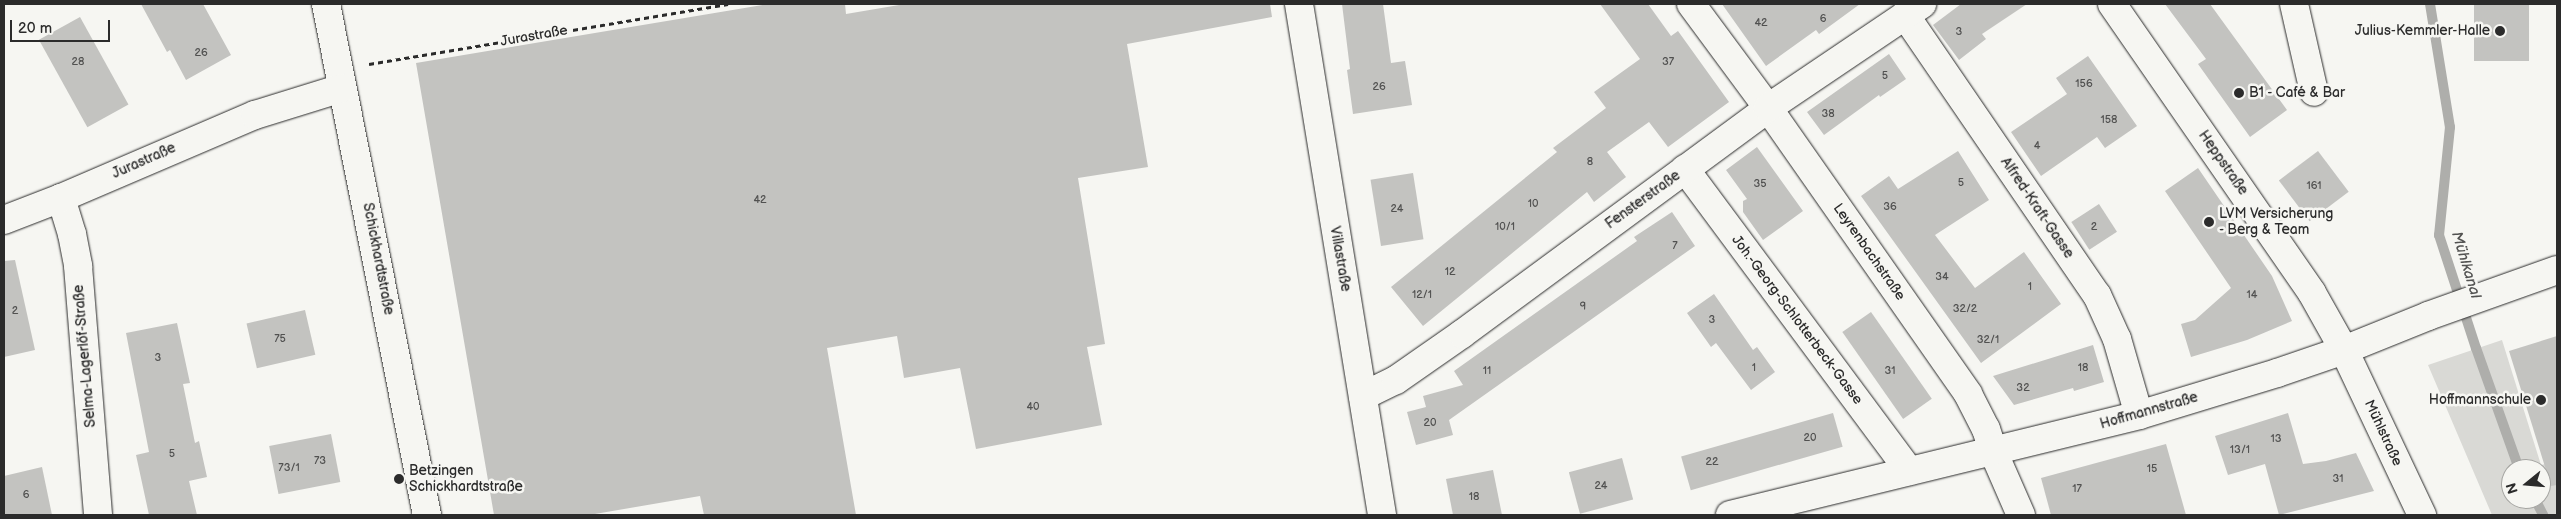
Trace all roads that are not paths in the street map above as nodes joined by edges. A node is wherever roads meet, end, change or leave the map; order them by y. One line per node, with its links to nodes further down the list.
1 (326, 4): 7 (street, Schickhardtstraße)
2 (1298, 4): 15 (street, Villastraße)
3 (1691, 4): 9 (street, Leyrenbachstraße)
4 (2112, 4): 14 (street, Heppstraße)
5 (2294, 4): 8 (street)
6 (1914, 10): 9 (street, Fensterstraße); 16 (street, Alfred-Kraft-Gasse)
7 (341, 79): 11 (street, Jurastraße); 20 (street, Schickhardtstraße)
8 (2314, 92)
9 (1768, 108): 10 (street, Fensterstraße); 17 (street, Leyrenbachstraße)
10 (1685, 169): 15 (street, Fensterstraße); 18 (street, Joh.-Georg-Schlotterbeck-Gasse)
11 (61, 198): 12 (street, Jurastraße); 19 (street, Selma-Lagerlöf-Straße)
12 (4, 220)
13 (2557, 270): 14 (street, Hoffmannstraße)
14 (2344, 350): 16 (street, Hoffmannstraße); 24 (street, Mühlstraße)
15 (1363, 396): 21 (street, Villastraße)
16 (2139, 415): 17 (street, Hoffmannstraße)
17 (1993, 451): 18 (street, Hoffmannstraße); 23 (street, Leyrenbachstraße)
18 (1909, 471): 22 (street, Hoffmannstraße)
19 (98, 515)
20 (428, 515)
21 (1382, 515)
22 (1730, 515)
23 (2021, 515)
24 (2422, 515)

